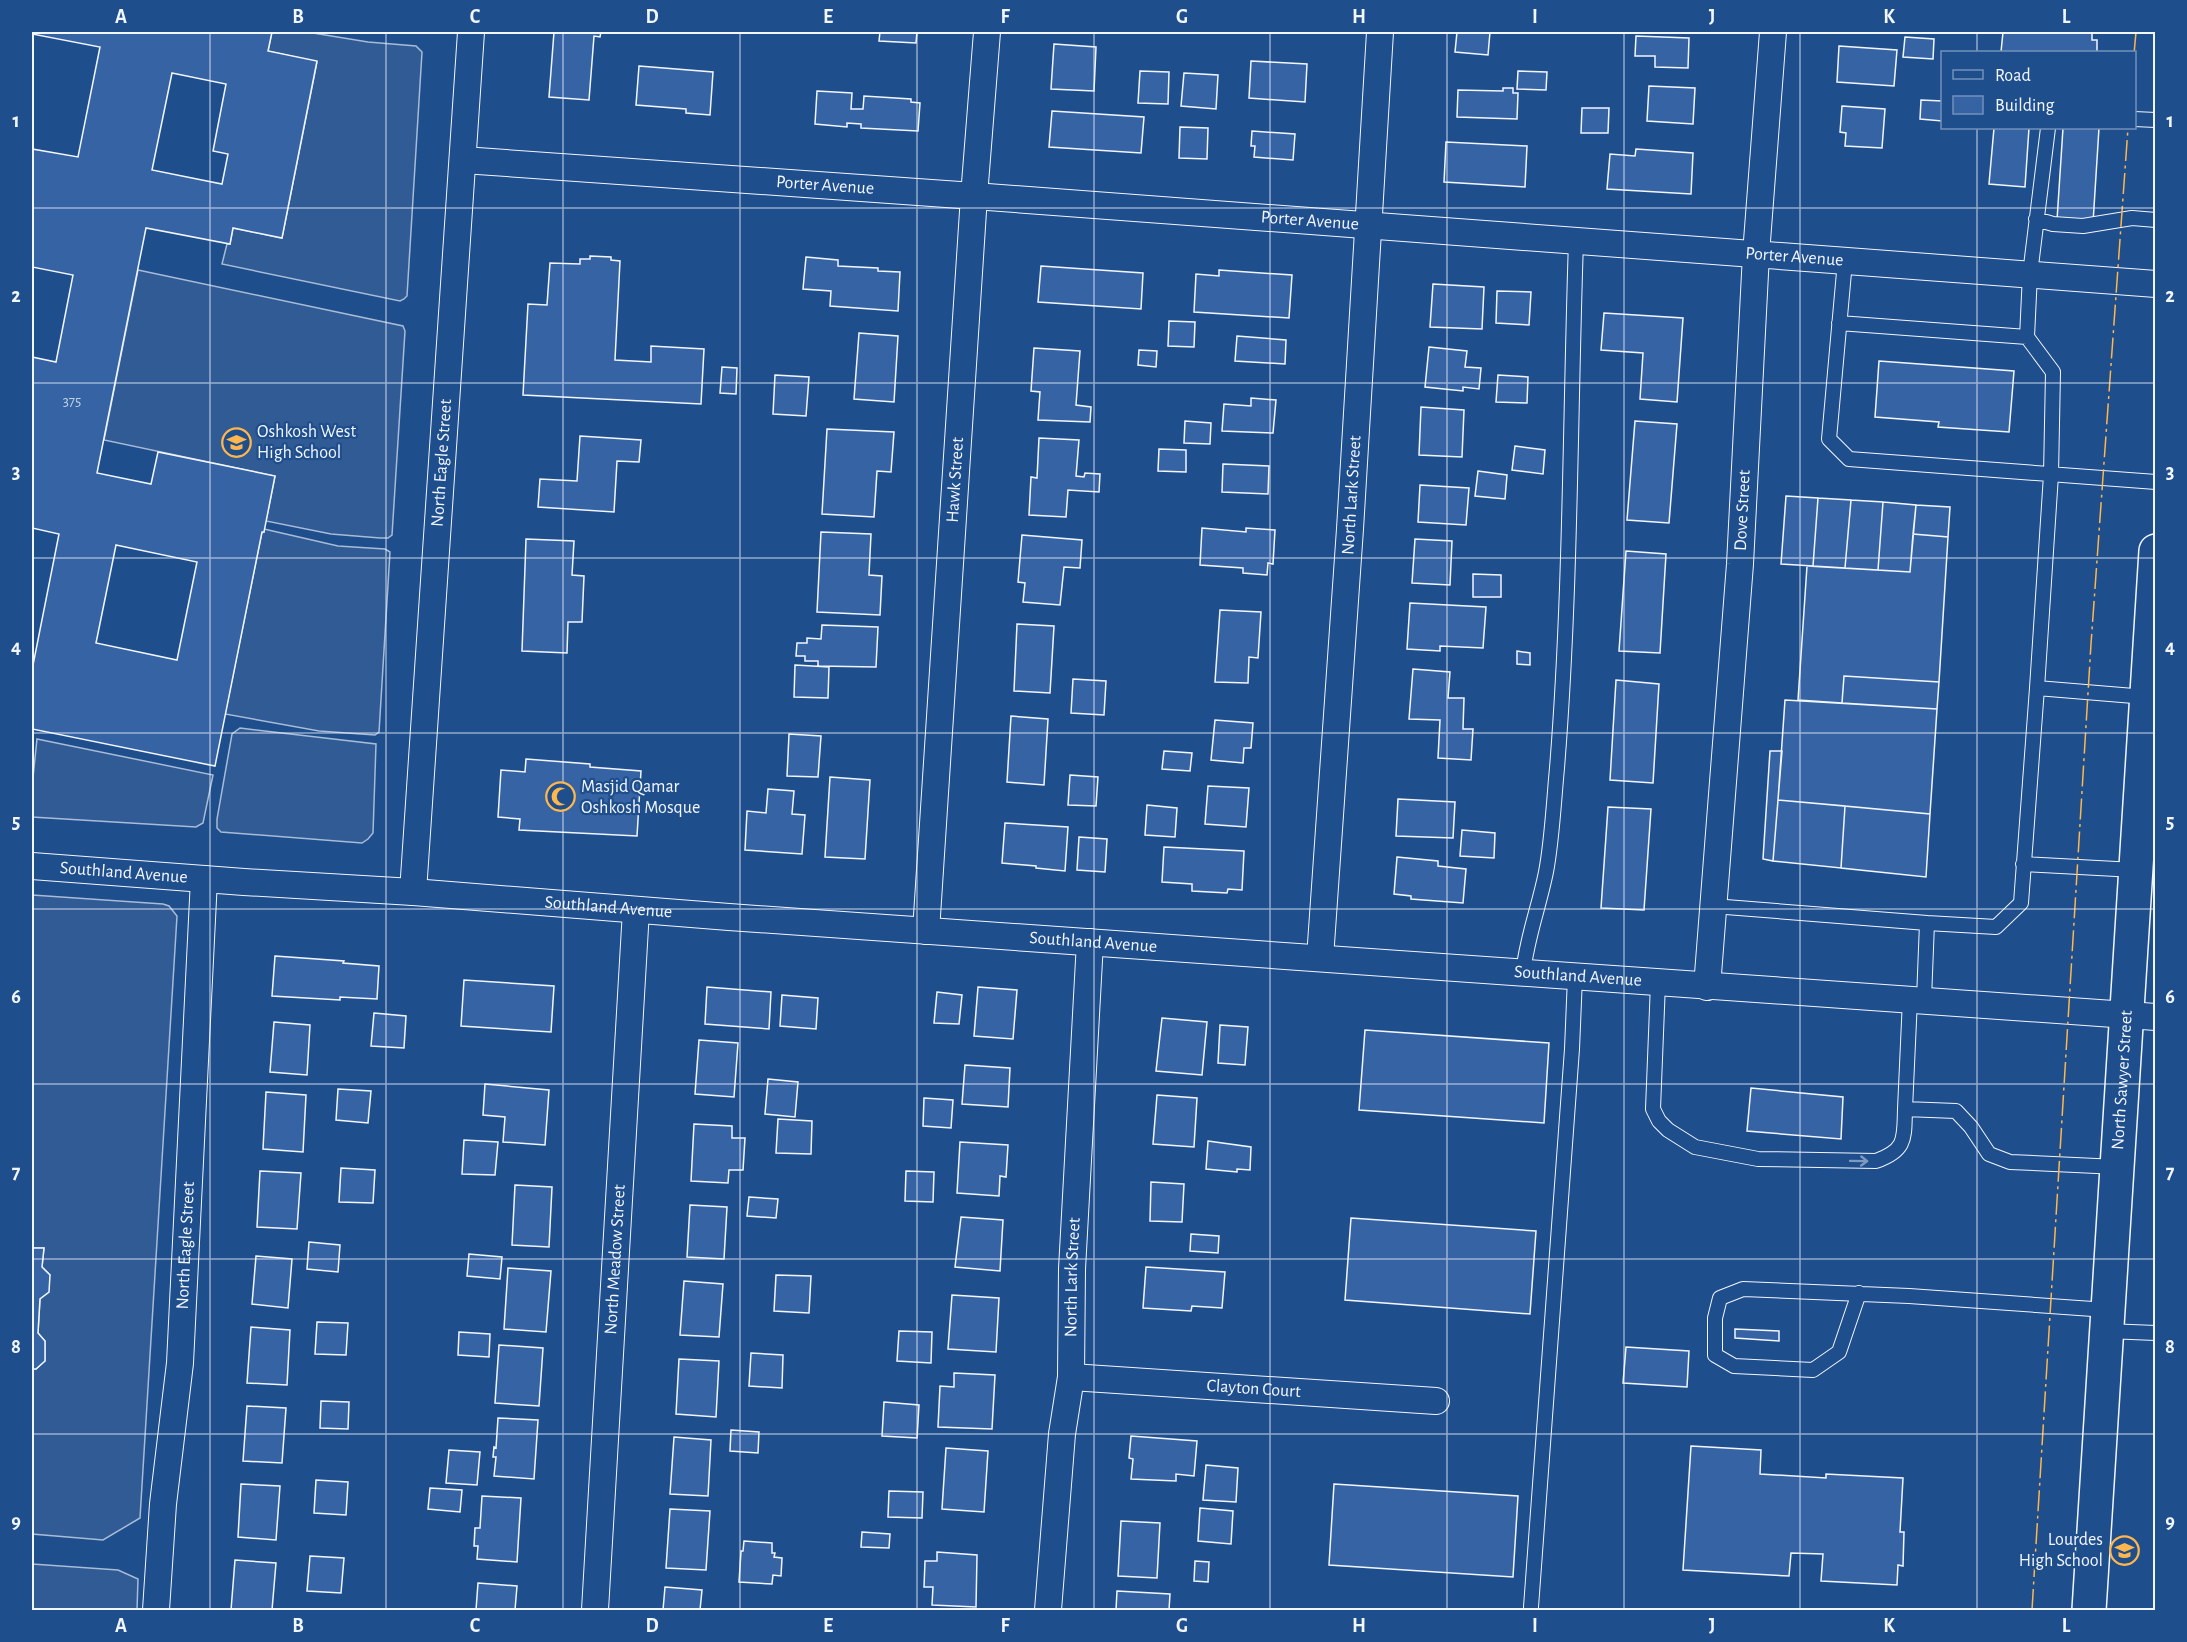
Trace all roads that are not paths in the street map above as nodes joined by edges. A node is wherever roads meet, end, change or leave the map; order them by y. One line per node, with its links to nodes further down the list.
1 (471, 32): 8 (street, North Eagle Street)
2 (987, 32): 9 (street, Hawk Street)
3 (1380, 32): 12 (street, North Lark Street)
4 (1773, 32): 14 (street, Dove Street)
5 (2136, 119): 6 (lane)
6 (2156, 120)
7 (2048, 129): 10 (lane)
8 (463, 160): 9 (street, Porter Avenue); 29 (street, North Eagle Street)
9 (974, 196): 12 (street, Porter Avenue); 33 (street, Hawk Street)
10 (2036, 219): 11 (lane); 16 (lane)
11 (2156, 220)
12 (1368, 225): 13 (street, Porter Avenue); 35 (street, North Lark Street)
13 (1576, 241): 14 (street, Porter Avenue); 36 (lane)
14 (1756, 254): 15 (street, Porter Avenue); 30 (street, Dove Street)
15 (1845, 261): 16 (street, Porter Avenue); 18 (lane)
16 (2030, 274): 17 (street, Porter Avenue); 19 (lane)
17 (2156, 284)
18 (1839, 323): 19 (lane); 20 (lane)
19 (2027, 337): 20 (lane)
20 (2051, 475): 21 (lane); 23 (lane)
21 (2156, 482)
22 (2156, 551): 24 (street, North Sawyer Street)
23 (2037, 688): 24 (lane); 25 (lane)
24 (2146, 697): 27 (street, North Sawyer Street)
25 (2024, 864): 27 (lane); 32 (lane)
26 (32, 866): 28 (street, Southland Avenue)
27 (2136, 870): 41 (street, North Sawyer Street)
28 (204, 879): 29 (street, Southland Avenue); 50 (street, North Eagle Street)
29 (413, 892): 31 (street, Southland Avenue)
30 (1713, 906): 32 (lane); 39 (street, Dove Street)
31 (636, 910): 33 (street, Southland Avenue); 51 (street, North Meadow Street)
32 (1927, 923): 40 (lane)
33 (926, 931): 34 (street, Southland Avenue)
34 (1090, 942): 35 (street, Southland Avenue); 47 (street, North Lark Street)
35 (1320, 958): 36 (street, Southland Avenue)
36 (1523, 973): 37 (street, Southland Avenue)
37 (1575, 977): 38 (street, Southland Avenue); 49 (lane)
38 (1658, 983): 39 (street, Southland Avenue); 42 (lane, one-way to 42)
39 (1707, 987): 40 (street, Southland Avenue)
40 (1917, 999): 41 (street, Southland Avenue); 42 (lane)
41 (2141, 1016): 43 (street, North Sawyer Street)
42 (1905, 1109): 43 (lane)
43 (2118, 1167): 45 (street, North Sawyer Street)
44 (1859, 1293): 44 (lane); 45 (lane)
45 (2106, 1320): 46 (lane); 53 (street, North Sawyer Street)
46 (2156, 1333)
47 (1071, 1377): 48 (street, Clayton Court); 52 (street, North Lark Street)
48 (1436, 1401)
49 (1531, 1607)
50 (156, 1611)
51 (595, 1611)
52 (1048, 1611)
53 (2089, 1611)

